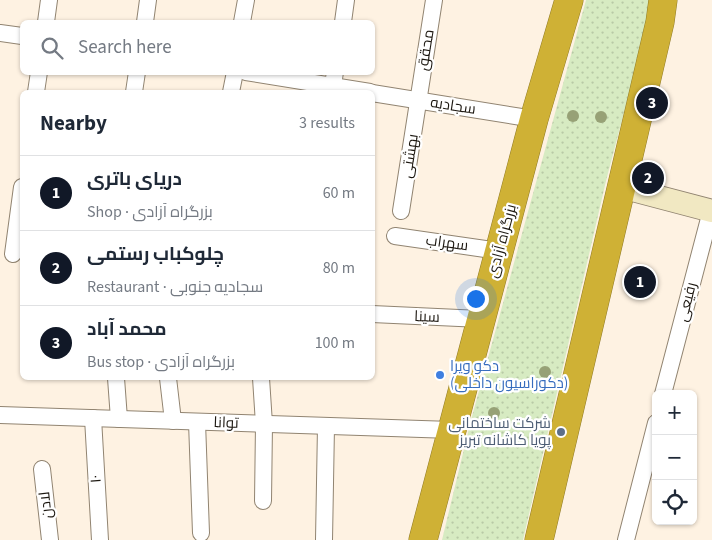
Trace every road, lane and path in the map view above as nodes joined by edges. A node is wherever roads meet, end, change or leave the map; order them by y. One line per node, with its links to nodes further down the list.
1 (49, 0): 8 (street)
2 (148, 0): 9 (street)
3 (246, 0): 10 (street)
4 (346, 0): 11 (street)
5 (434, 0): 24 (street, محقق)
6 (569, 0): 25 (highway, بزرگراه آزادی)
7 (663, 0): 26 (highway)
8 (46, 20)
9 (145, 20)
10 (242, 20)
11 (343, 20)
12 (0, 33): 13 (street)
13 (20, 36)
14 (39, 75): 19 (street)
15 (137, 75): 20 (street)
16 (234, 75): 21 (street)
17 (268, 75): 18 (street, سجادیه)
18 (334, 84): 22 (street, سجادیه)
19 (36, 90)
20 (134, 90)
21 (231, 90)
22 (359, 90)
23 (375, 94): 24 (street, سجادیه)
24 (418, 100): 25 (street, سجادیه); 28 (street, بهشتی)
25 (534, 119): 31 (highway, بزرگراه آزادی)
26 (621, 187): 29 (street); 55 (highway)
27 (20, 202): 32 (street)
28 (402, 211)
29 (711, 211): 38 (street, رفیعی)
30 (395, 236): 31 (street, سهراب)
31 (499, 251): 34 (highway, بزرگراه آزادی)
32 (13, 254)
33 (375, 314): 34 (street, سینا)
34 (481, 319): 46 (highway, بزرگراه آزادی)
35 (116, 380): 41 (street)
36 (168, 380): 42 (street)
37 (261, 380): 44 (street)
38 (664, 390)
39 (0, 415): 40 (street, توانا)
40 (92, 418): 41 (street, توانا); 52 (street, ۱۰)
41 (119, 419): 42 (street, توانا)
42 (173, 421): 43 (street, توانا)
43 (197, 422): 44 (street, توانا); 50 (street)
44 (264, 424): 45 (street, توانا); 49 (street)
45 (326, 426): 46 (street, توانا); 53 (street)
46 (452, 430): 54 (highway, بزرگراه آزادی)
47 (653, 435): 56 (street)
48 (42, 469): 51 (street, لادن)
49 (262, 501)
50 (201, 533)
51 (50, 540)
52 (100, 540)
53 (324, 540)
54 (423, 540)
55 (539, 540)
56 (626, 540)

